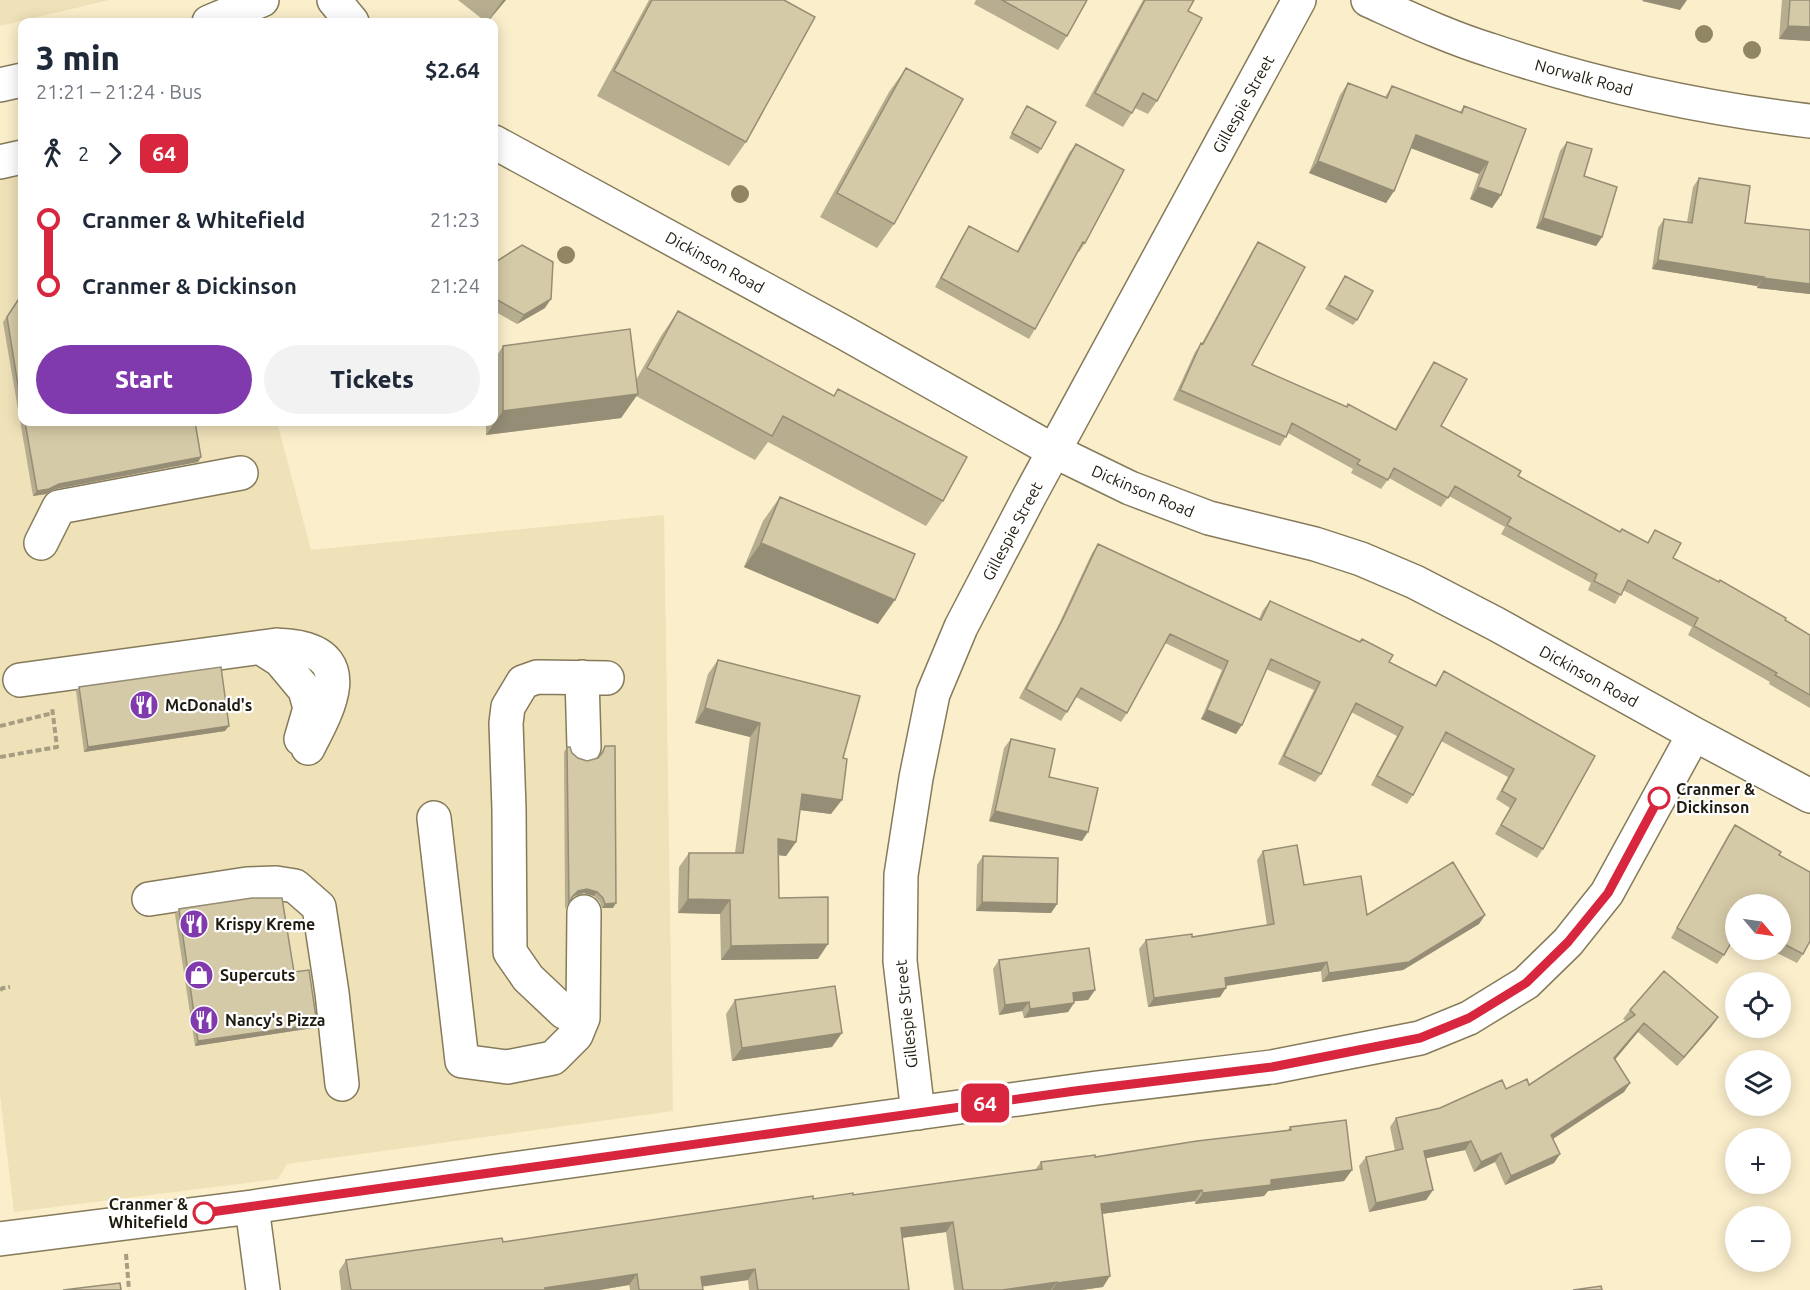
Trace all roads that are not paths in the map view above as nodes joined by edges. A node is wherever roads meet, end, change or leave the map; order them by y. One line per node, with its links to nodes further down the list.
1 (262, 0): 5 (street)
2 (334, 0): 6 (street)
3 (1299, 0): 13 (street, Gillespie Street)
4 (1368, 0): 9 (street, Norwalk Road)
5 (219, 18)
6 (349, 18)
7 (18, 81): 8 (street)
8 (0, 85)
9 (1810, 121)
10 (498, 144): 13 (street, Dickinson Road)
11 (18, 158): 12 (street)
12 (0, 162)
13 (1054, 451): 17 (street, Dickinson Road); 26 (street, Gillespie Street)
14 (241, 473): 15 (street)
15 (41, 543)
16 (20, 680): 19 (street)
17 (1694, 734): 20 (street, Dickinson Road); 26 (street)
18 (584, 747): 24 (street)
19 (303, 749)
20 (1810, 796)
21 (434, 818): 24 (street)
22 (149, 899): 25 (street)
23 (584, 912): 24 (street)
24 (579, 1023)
25 (342, 1084)
26 (918, 1113): 27 (street)
27 (252, 1207): 28 (street); 29 (street)
28 (0, 1239)
29 (263, 1290)

